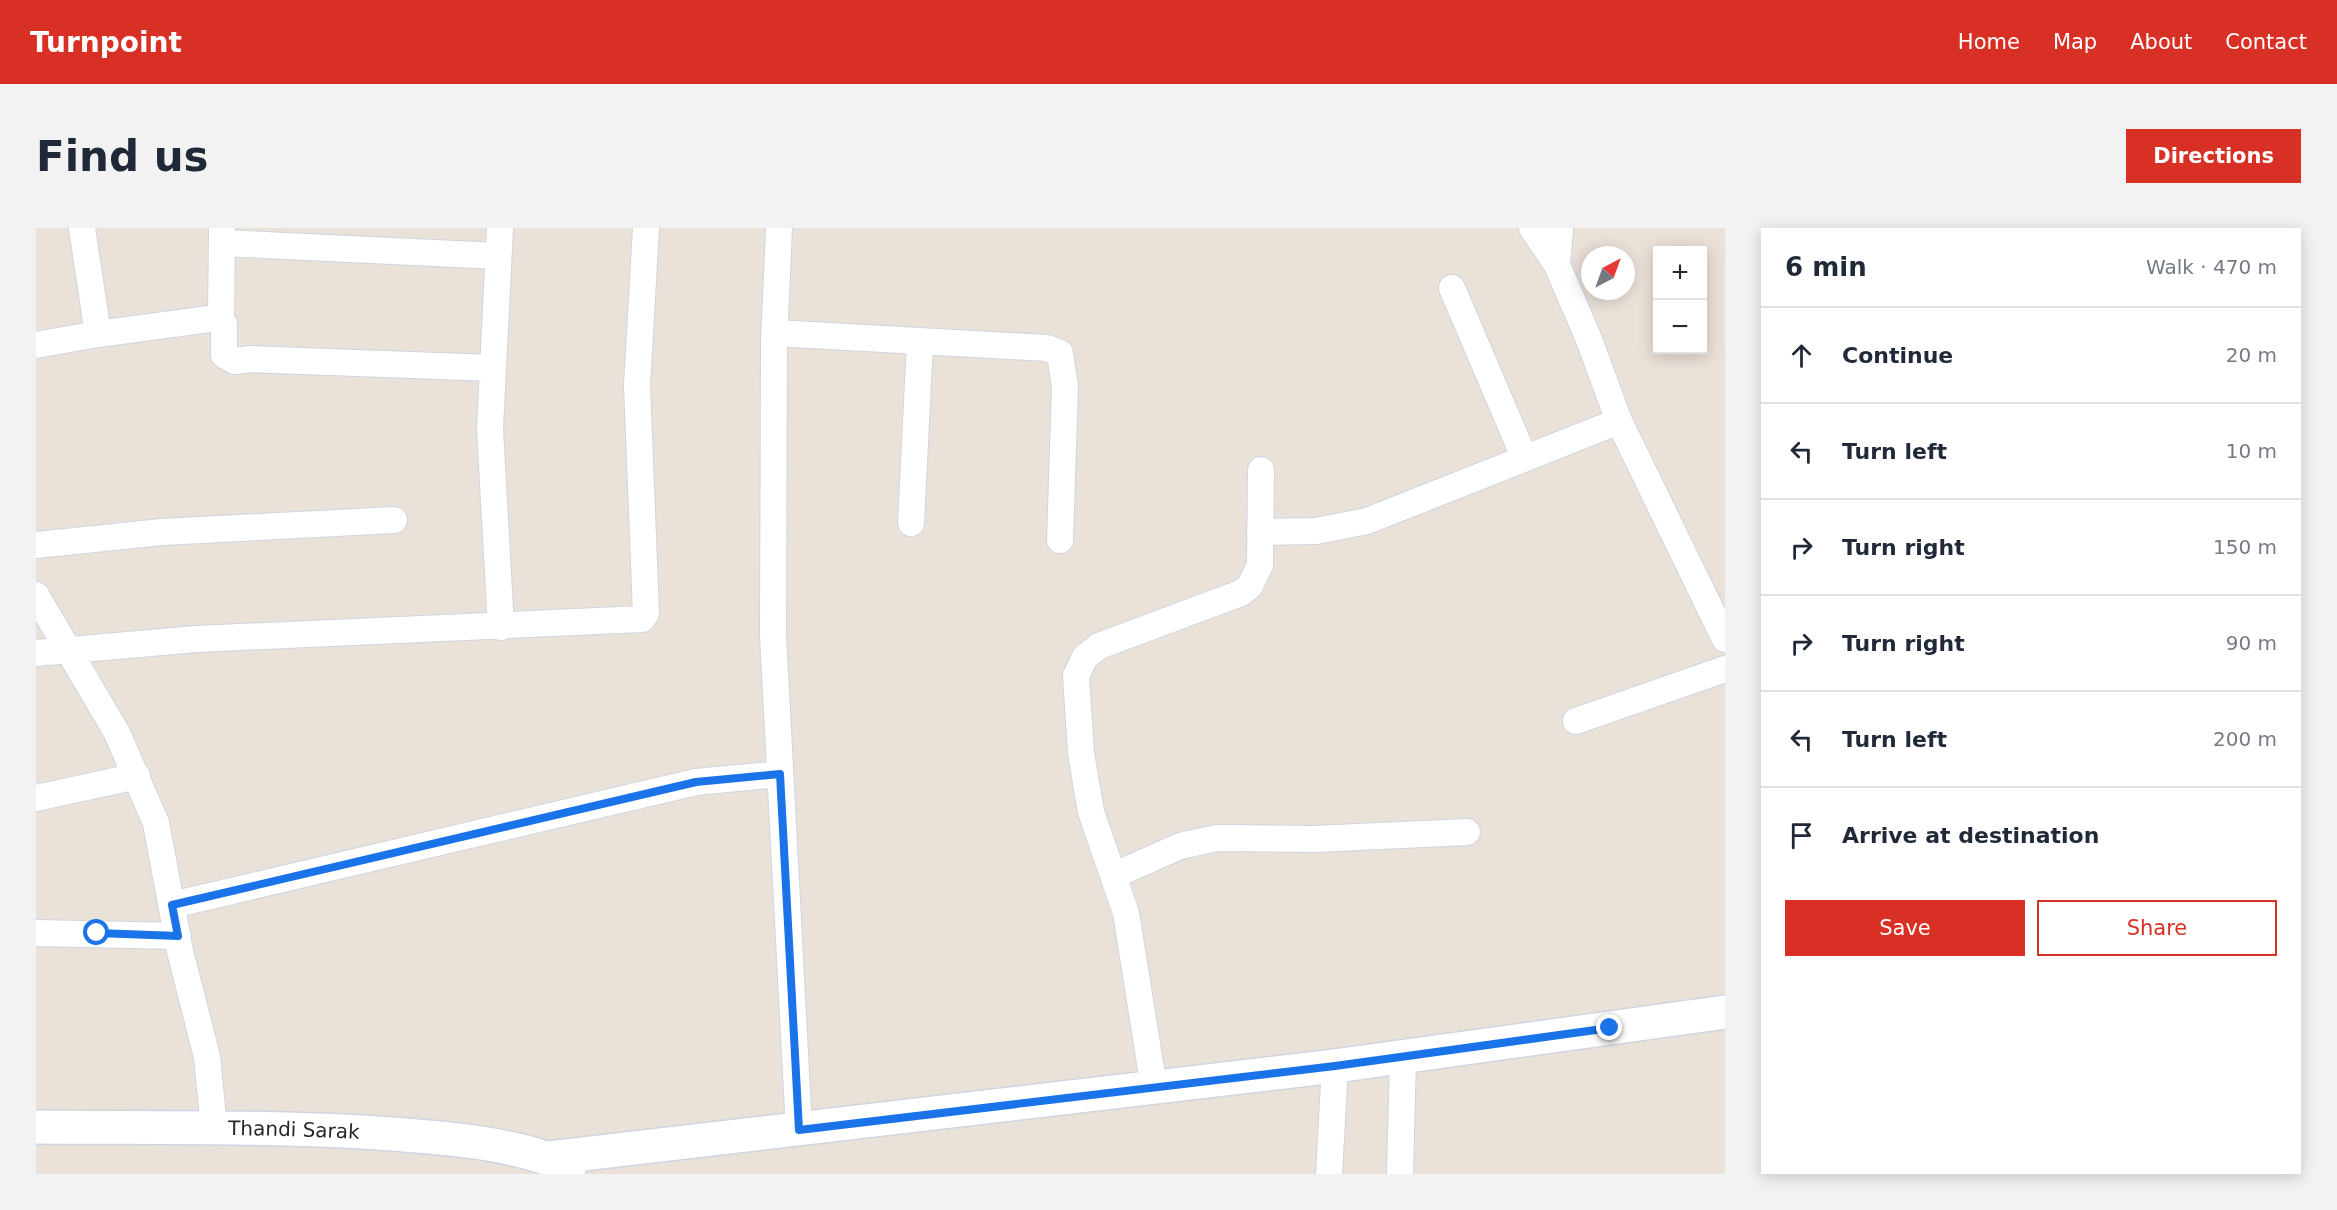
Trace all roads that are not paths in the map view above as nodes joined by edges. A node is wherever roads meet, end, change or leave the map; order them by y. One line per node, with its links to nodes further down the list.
1 (82, 228): 13 (street)
2 (500, 228): 8 (street)
3 (646, 228): 26 (street)
4 (779, 228): 12 (street)
5 (1532, 228): 9 (street)
6 (1560, 228): 9 (street)
7 (222, 235): 8 (street); 11 (street)
8 (498, 256): 16 (street)
9 (1557, 265): 17 (street)
10 (1452, 288): 18 (street)
11 (221, 320): 13 (street); 16 (street)
12 (775, 333): 14 (street); 32 (street)
13 (98, 334): 15 (street)
14 (920, 342): 21 (street); 23 (street)
15 (36, 345)
16 (493, 368): 26 (street)
17 (1619, 421): 18 (street); 27 (street)
18 (1524, 457): 22 (street)
19 (1261, 471): 22 (street)
20 (394, 520): 24 (street)
21 (911, 523)
22 (1260, 532): 36 (street)
23 (1060, 540)
24 (36, 545)
25 (36, 595): 28 (street)
26 (501, 627): 28 (street)
27 (1725, 639)
28 (66, 648): 29 (street); 33 (street)
29 (36, 653)
30 (1725, 669): 31 (street)
31 (1576, 721)
32 (780, 774): 37 (street); 46 (street)
33 (137, 776): 34 (street); 37 (street)
34 (36, 798)
35 (1467, 832): 36 (street)
36 (1114, 875): 43 (street)
37 (172, 905): 39 (street)
38 (36, 933): 39 (street)
39 (178, 936): 45 (street)
40 (1725, 1012): 41 (street)
41 (1403, 1057): 42 (street); 50 (street)
42 (1335, 1066): 43 (street); 49 (street)
43 (1154, 1088): 46 (street)
44 (36, 1127): 45 (street, Thandi Sarak)
45 (214, 1128): 47 (street, Thandi Sarak)
46 (799, 1130): 47 (street)
47 (549, 1158): 48 (street)
48 (581, 1174)
49 (1329, 1174)
50 (1400, 1174)

